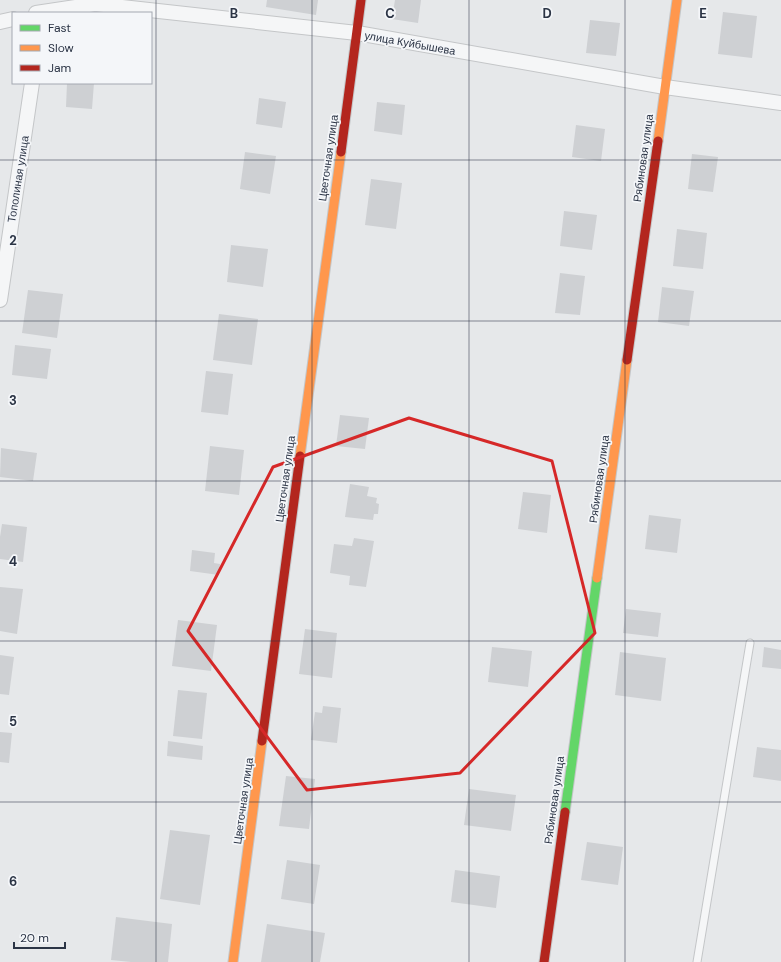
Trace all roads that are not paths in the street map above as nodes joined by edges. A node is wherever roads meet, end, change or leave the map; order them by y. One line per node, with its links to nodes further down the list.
1 (361, 0): 6 (street, Цветочная улица)
2 (677, 0): 8 (street, Рябиновая улица)
3 (42, 9): 6 (street, улица Куйбышева)
4 (12, 19): 5 (street)
5 (0, 22)
6 (357, 33): 8 (street, улица Куйбышева); 12 (street, Цветочная улица)
7 (32, 84): 10 (street, Тополиная улица)
8 (665, 87): 9 (street, улица Куйбышева); 13 (street, Рябиновая улица)
9 (781, 103)
10 (0, 300)
11 (750, 643): 14 (lane)
12 (233, 962)
13 (544, 962)
14 (696, 962)

